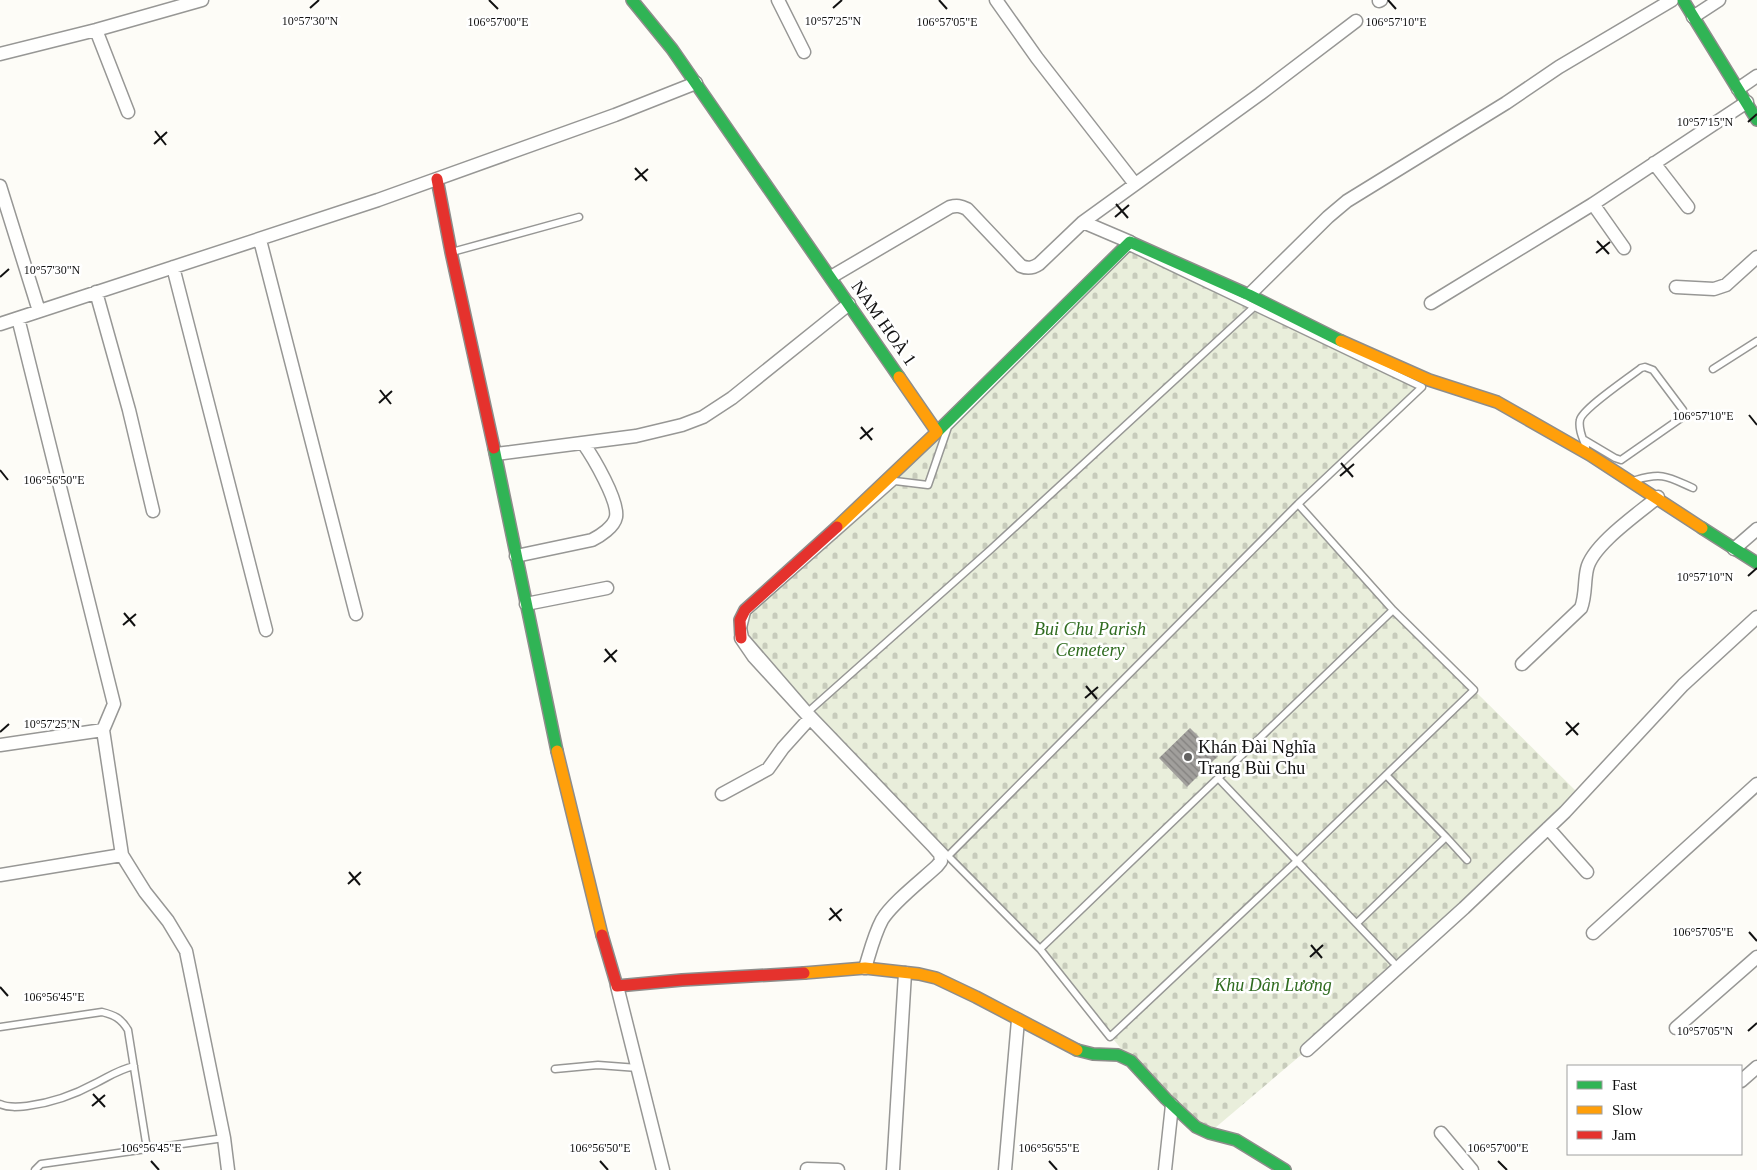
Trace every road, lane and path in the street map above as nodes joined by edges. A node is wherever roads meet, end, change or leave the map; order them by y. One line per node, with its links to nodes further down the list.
1 (202, 0): 10 (street)
2 (632, 0): 14 (street, NAM HOÀ 1)
3 (778, 0): 11 (street)
4 (996, 0): 21 (street)
5 (1672, 0): 36 (street)
6 (1683, 0): 8 (street)
7 (1719, 0): 8 (street)
8 (1693, 17): 15 (street)
9 (1356, 21): 21 (street)
10 (96, 30): 12 (street); 17 (street)
11 (804, 52)
12 (0, 54)
13 (1757, 76): 15 (street)
14 (696, 83): 20 (street); 33 (street, NAM HOÀ 1)
15 (1738, 89): 16 (street)
16 (1747, 102): 18 (street); 19 (street)
17 (128, 112)
18 (1757, 120)
19 (1654, 164): 23 (street); 24 (street)
20 (437, 179): 27 (street); 30 (street)
21 (1134, 184): 26 (street)
22 (0, 186): 39 (street)
23 (1593, 204): 29 (street); 37 (street)
24 (1688, 208)
25 (579, 217): 30 (lane)
26 (1083, 222): 28 (street); 33 (street)
27 (260, 240): 32 (street); 61 (street)
28 (1130, 242): 36 (street); 44 (street)
29 (1624, 248)
30 (451, 252): 47 (street)
31 (1757, 257): 34 (street)
32 (173, 267): 35 (street); 63 (street)
33 (831, 277): 38 (street, NAM HOÀ 1)
34 (1676, 287)
35 (96, 292): 39 (street); 53 (street)
36 (1252, 301): 48 (street); 52 (lane); 66 (lane); 66 (lane)
37 (1431, 303)
38 (849, 304): 44 (street, NAM HOÀ 1); 46 (street)
39 (39, 311): 40 (street)
40 (18, 318): 41 (street); 67 (street)
41 (0, 324)
42 (1757, 341): 43 (lane)
43 (1713, 369)
44 (936, 432): 64 (street)
45 (1583, 439): 45 (lane); 48 (lane)
46 (584, 443): 47 (street); 56 (street)
47 (496, 454): 56 (street)
48 (1590, 455): 49 (street)
49 (1630, 482): 50 (lane); 51 (street)
50 (1693, 488)
51 (1658, 497): 55 (street); 65 (street)
52 (1298, 504): 60 (lane); 76 (lane)
53 (153, 511)
54 (1757, 530): 55 (street)
55 (1734, 549): 57 (street)
56 (516, 556): 59 (street)
57 (1757, 563)
58 (607, 588): 59 (street)
59 (526, 604): 88 (street)
60 (1393, 610): 69 (lane); 70 (lane)
61 (356, 614)
62 (1757, 617): 73 (street)
63 (266, 630)
64 (741, 638): 66 (street)
65 (1522, 664)
66 (810, 715): 72 (street); 76 (lane); 86 (street)
67 (103, 730): 68 (street); 75 (street)
68 (0, 745)
69 (1386, 775): 74 (lane); 78 (lane)
70 (1218, 778): 78 (lane); 83 (lane)
71 (1757, 784): 82 (street)
72 (722, 794)
73 (1548, 828): 79 (street); 92 (street)
74 (1446, 837): 77 (lane); 81 (lane)
75 (122, 855): 80 (street); 101 (street)
76 (948, 856): 83 (lane)
77 (1466, 860)
78 (1297, 861): 81 (lane); 83 (lane)
79 (1587, 872)
80 (0, 875)
81 (1357, 923): 85 (lane)
82 (1593, 933)
83 (1040, 949)
84 (1757, 957): 91 (street)
85 (1393, 962)
86 (865, 968): 87 (street); 88 (street)
87 (905, 973): 89 (street); 108 (street)
88 (617, 986): 95 (street)
89 (1018, 1020): 99 (street); 109 (street)
90 (0, 1027): 93 (lane)
91 (1676, 1028)
92 (1307, 1050)
93 (134, 1066): 98 (lane); 102 (lane)
94 (1757, 1067): 97 (street)
95 (638, 1068): 96 (lane); 106 (street)
96 (555, 1069)
97 (1742, 1080)
98 (0, 1104)
99 (1172, 1105): 110 (street); 111 (street)
100 (1441, 1133): 112 (street)
101 (224, 1138): 102 (lane); 105 (street)
102 (147, 1150): 104 (lane)
103 (807, 1169): 107 (street)
104 (35, 1170)
105 (228, 1170)
106 (663, 1170)
107 (838, 1170)
108 (893, 1170)
109 (1006, 1170)
110 (1165, 1170)
111 (1284, 1170)
112 (1472, 1170)

